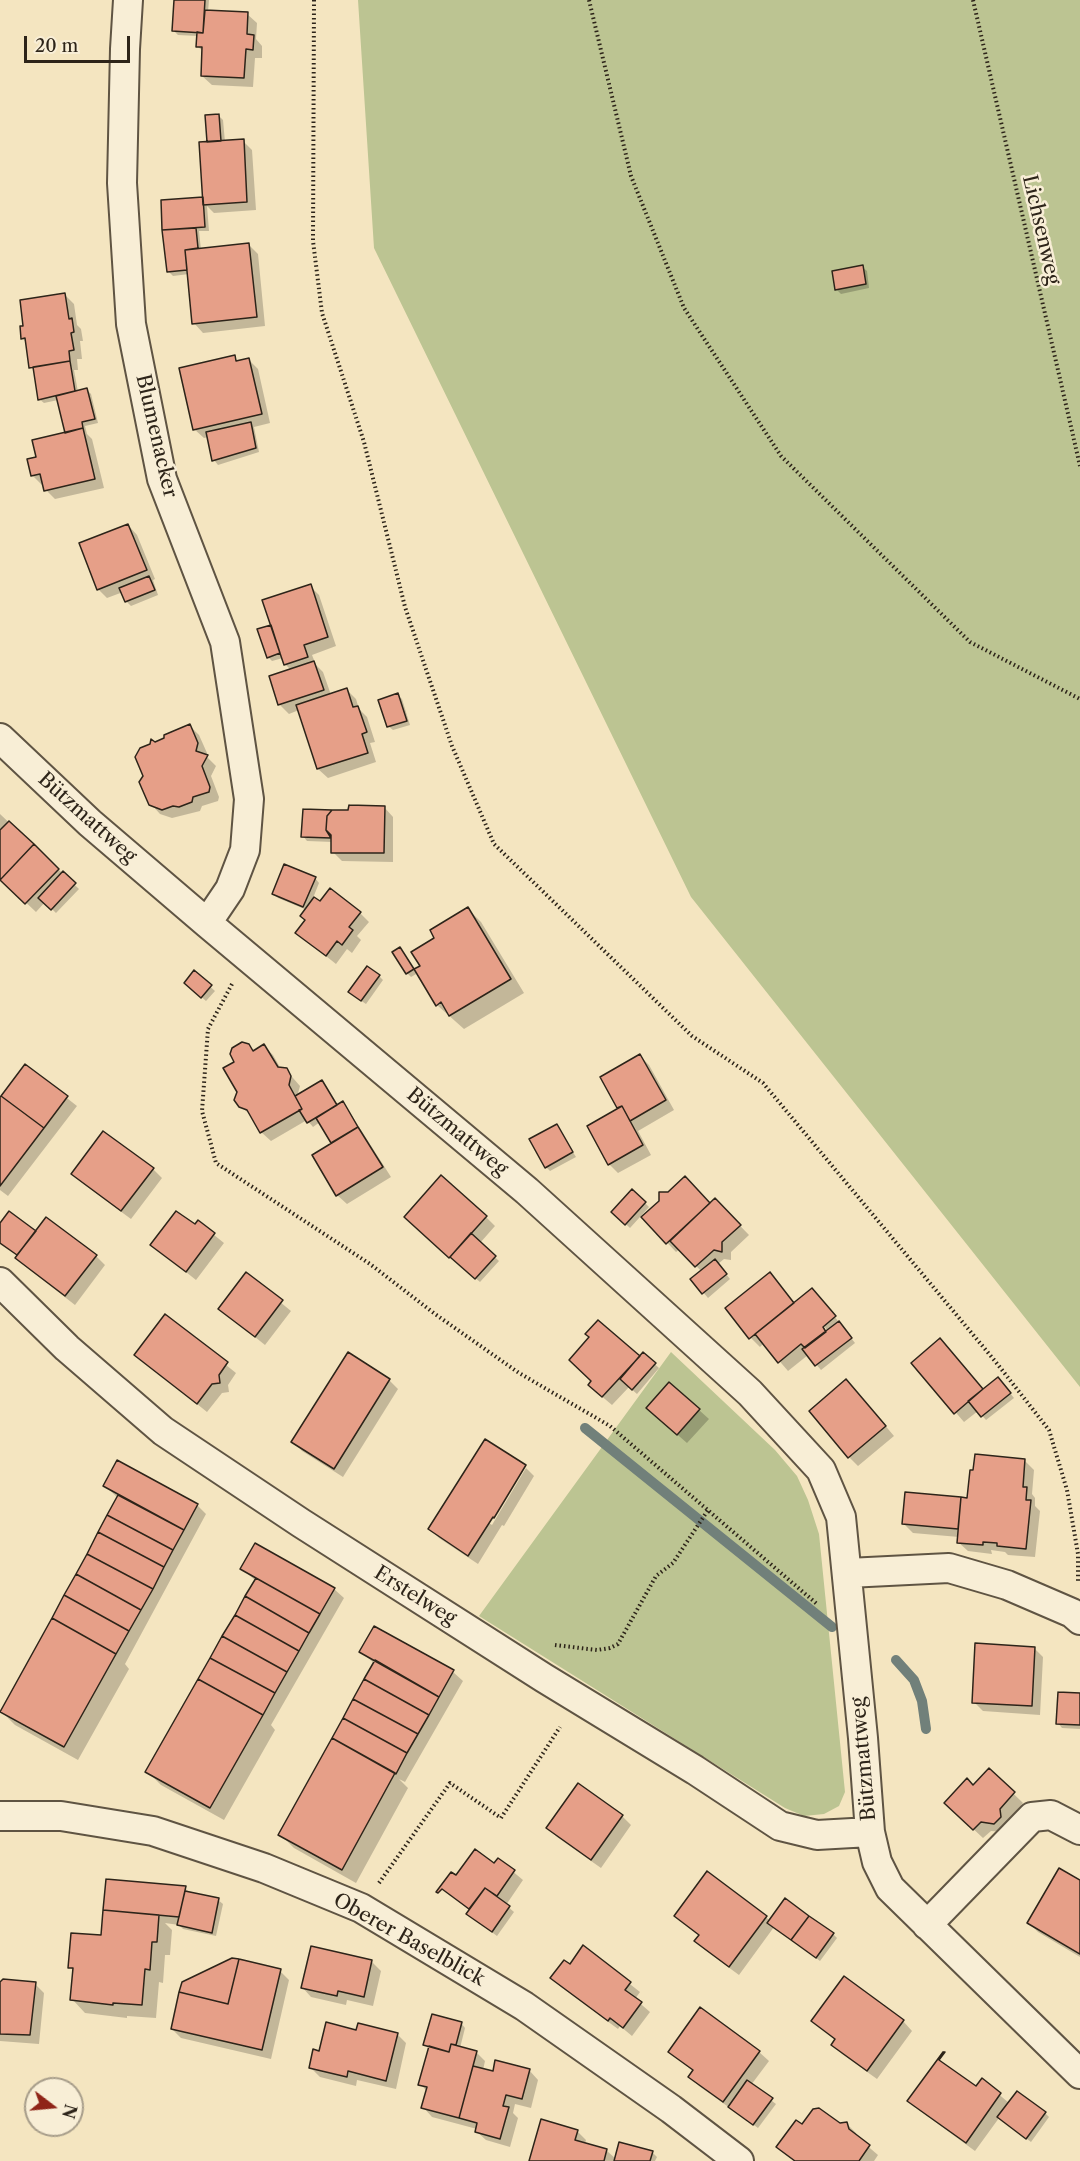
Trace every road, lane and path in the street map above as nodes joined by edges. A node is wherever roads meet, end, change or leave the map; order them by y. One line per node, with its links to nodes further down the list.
1 (128, 0): 8 (street, Blumenacker)
2 (314, 0): 13 (path)
3 (589, 0): 6 (path)
4 (973, 0): 5 (path, Lichsenweg)
5 (1080, 466)
6 (1080, 699)
7 (0, 738): 8 (street, Bützmattweg)
8 (207, 923): 9 (street, Bützmattweg)
9 (247, 957): 11 (path); 12 (street, Bützmattweg)
10 (0, 1282): 16 (street, Erstelweg)
11 (708, 1510): 14 (path); 15 (path)
12 (848, 1573): 13 (street); 14 (street, Bützmattweg)
13 (1076, 1616)
14 (852, 1633): 19 (street, Bützmattweg)
15 (554, 1645)
16 (578, 1699): 19 (street, Erstelweg); 20 (path)
17 (0, 1816): 20 (street, Oberer Baselblick)
18 (1080, 1830): 21 (street)
19 (870, 1832): 21 (street, Bützmattweg)
20 (362, 1908): 23 (street, Oberer Baselblick)
21 (927, 1925): 22 (street, Bützmattweg)
22 (1080, 2074)
23 (739, 2161)

